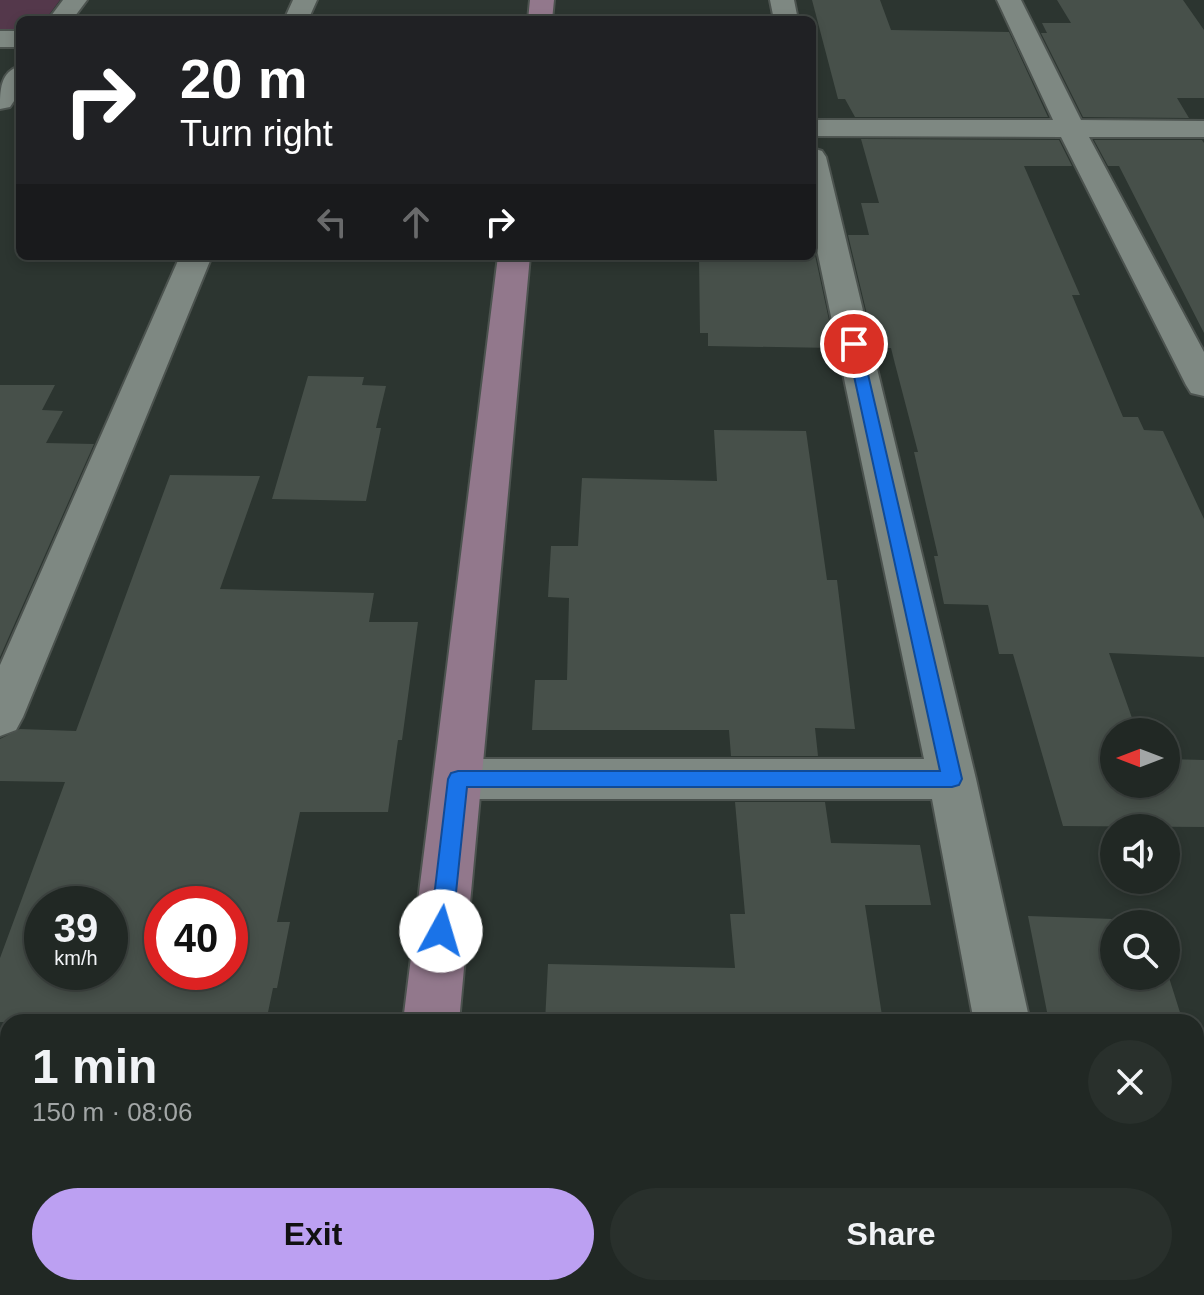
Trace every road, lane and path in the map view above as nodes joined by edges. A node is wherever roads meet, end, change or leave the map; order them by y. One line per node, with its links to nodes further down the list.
1 (1009, 0): 4 (street)
2 (16, 79): 3 (street)
3 (0, 101)
4 (1070, 127): 5 (street); 6 (street); 10 (street)
5 (816, 128)
6 (1204, 129)
7 (816, 175): 13 (street)
8 (194, 260): 11 (street)
9 (514, 260): 12 (street)
10 (1204, 385)
11 (0, 717)
12 (458, 779): 13 (street); 14 (street)
13 (952, 779): 15 (street)
14 (432, 1014)
15 (1000, 1014)

